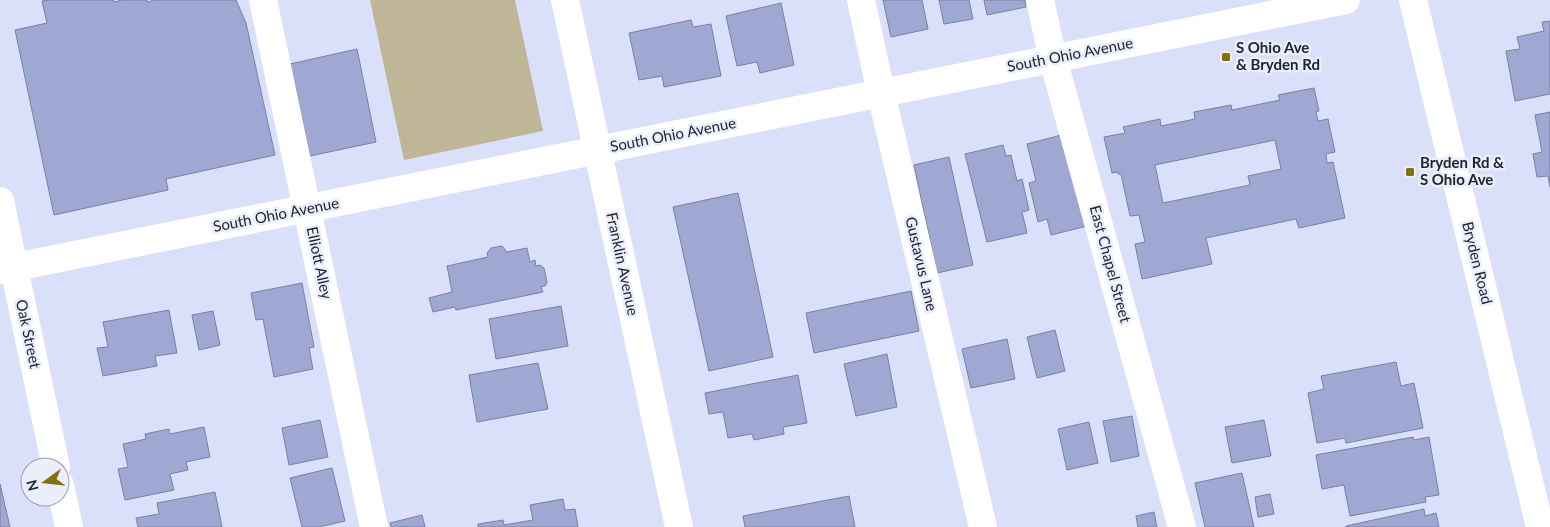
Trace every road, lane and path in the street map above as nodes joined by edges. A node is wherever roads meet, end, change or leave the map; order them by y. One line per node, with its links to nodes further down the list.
1 (263, 0): 11 (street, Elliott Alley)
2 (565, 0): 9 (street, Franklin Avenue)
3 (861, 0): 8 (street, Gustavus Lane)
4 (1040, 0): 7 (street, East Chapel Street)
5 (1346, 0): 7 (street, South Ohio Avenue)
6 (1413, 0): 20 (street, Bryden Road)
7 (1053, 59): 8 (street, South Ohio Avenue); 19 (street, East Chapel Street)
8 (881, 93): 9 (street, South Ohio Avenue); 18 (street, Gustavus Lane)
9 (598, 150): 11 (street, South Ohio Avenue); 17 (street, Franklin Avenue)
10 (0, 200): 12 (street, Oak Street)
11 (307, 208): 12 (street, South Ohio Avenue); 16 (street, Elliott Alley)
12 (7, 269): 13 (street, Oak Street)
13 (54, 457)
14 (65, 507): 15 (street)
15 (69, 527)
16 (374, 527)
17 (679, 527)
18 (983, 527)
19 (1182, 527)
20 (1540, 527)

